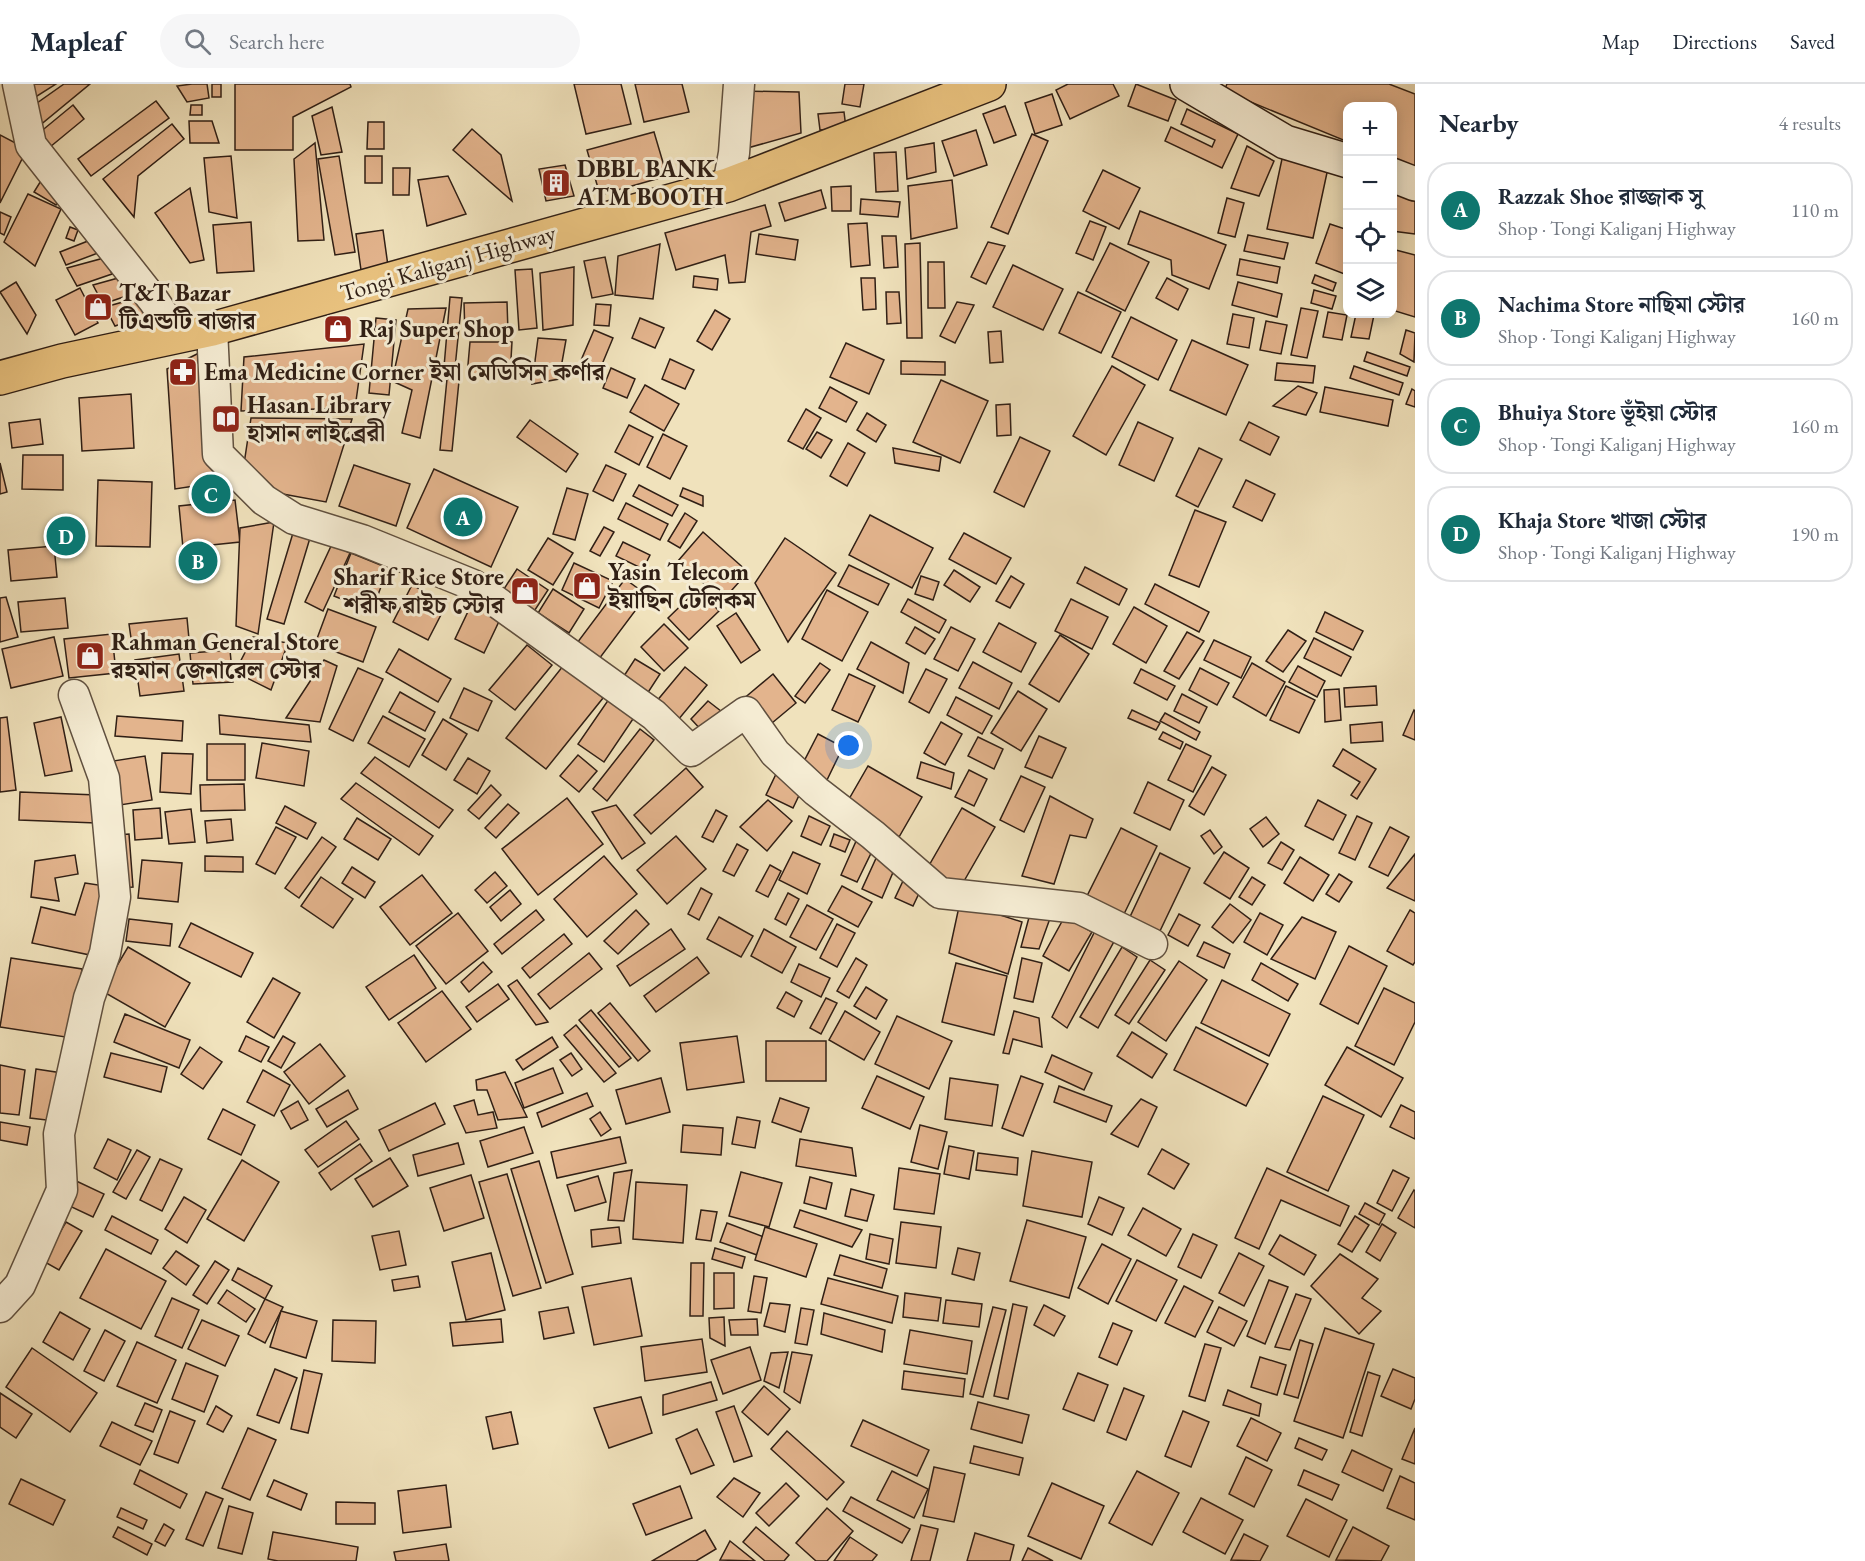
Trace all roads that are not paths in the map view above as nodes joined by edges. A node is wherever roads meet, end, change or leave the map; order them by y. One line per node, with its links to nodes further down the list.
1 (18, 84): 10 (street)
2 (740, 84): 8 (street)
3 (989, 84): 8 (main road, Tongi Kaliganj Highway)
4 (1187, 84): 5 (street)
5 (1343, 160)
6 (1397, 177): 7 (street)
7 (1415, 184)
8 (728, 185): 9 (main road, Tongi Kaliganj Highway)
9 (212, 330): 10 (main road, Tongi Kaliganj Highway); 13 (street)
10 (177, 337): 11 (main road, Tongi Kaliganj Highway)
11 (0, 378)
12 (74, 695): 14 (street)
13 (1152, 944)
14 (0, 1307)

